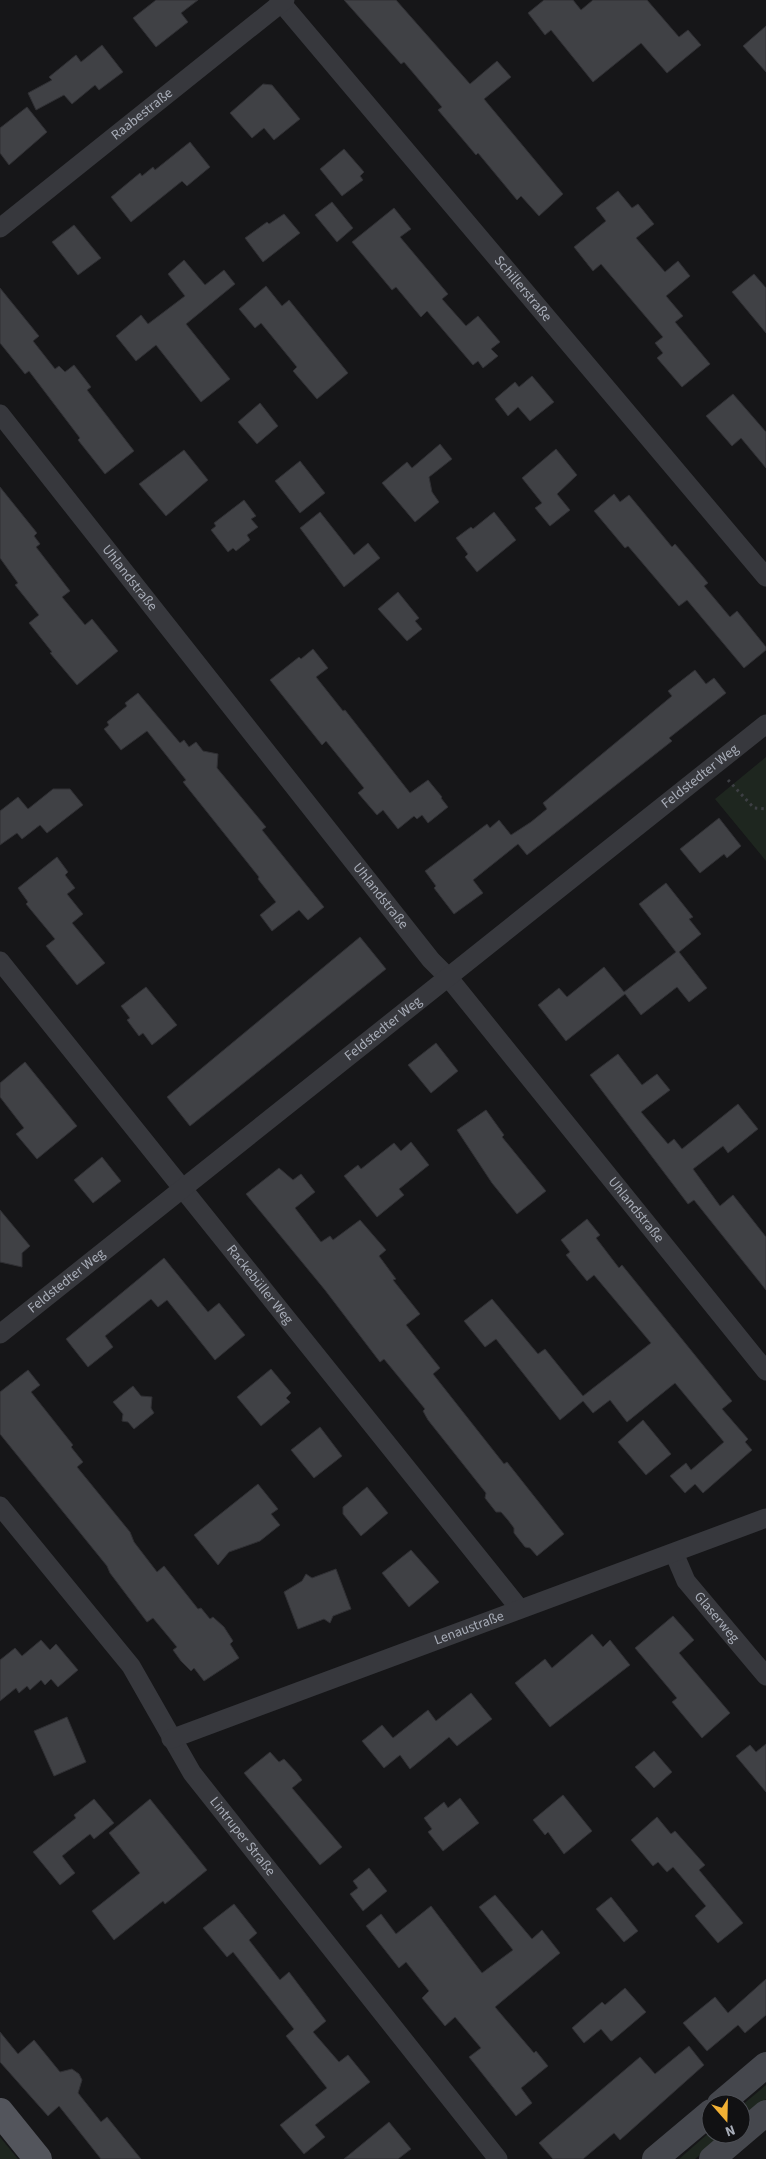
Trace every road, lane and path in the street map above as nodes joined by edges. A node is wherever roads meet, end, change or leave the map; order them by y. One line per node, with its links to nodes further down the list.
1 (282, 1): 2 (street, Raabestraße); 4 (street, Schillerstraße)
2 (0, 228)
3 (0, 414): 9 (street, Uhlandstraße)
4 (766, 577)
5 (766, 724): 9 (street, Feldstedter Weg)
6 (728, 780): 7 (path)
7 (766, 809)
8 (0, 961): 10 (street, Rackebüller Weg)
9 (448, 977): 10 (street, Feldstedter Weg); 12 (street, Uhlandstraße)
10 (182, 1188): 11 (street, Feldstedter Weg); 16 (street, Rackebüller Weg)
11 (0, 1334)
12 (766, 1371)
13 (0, 1506): 18 (street, Lintruper Straße)
14 (766, 1518): 15 (street, Lenaustraße)
15 (674, 1553): 16 (street, Lenaustraße); 17 (street, Glaserweg)
16 (519, 1608): 18 (street, Lenaustraße)
17 (766, 1676)
18 (171, 1739): 26 (street, Lintruper Straße)
19 (766, 2065): 20 (main road)
20 (732, 2094)
21 (0, 2112): 25 (main road)
22 (766, 2113): 24 (main road)
23 (701, 2120): 27 (main road)
24 (726, 2155)
25 (38, 2159)
26 (498, 2159)
27 (655, 2159)

